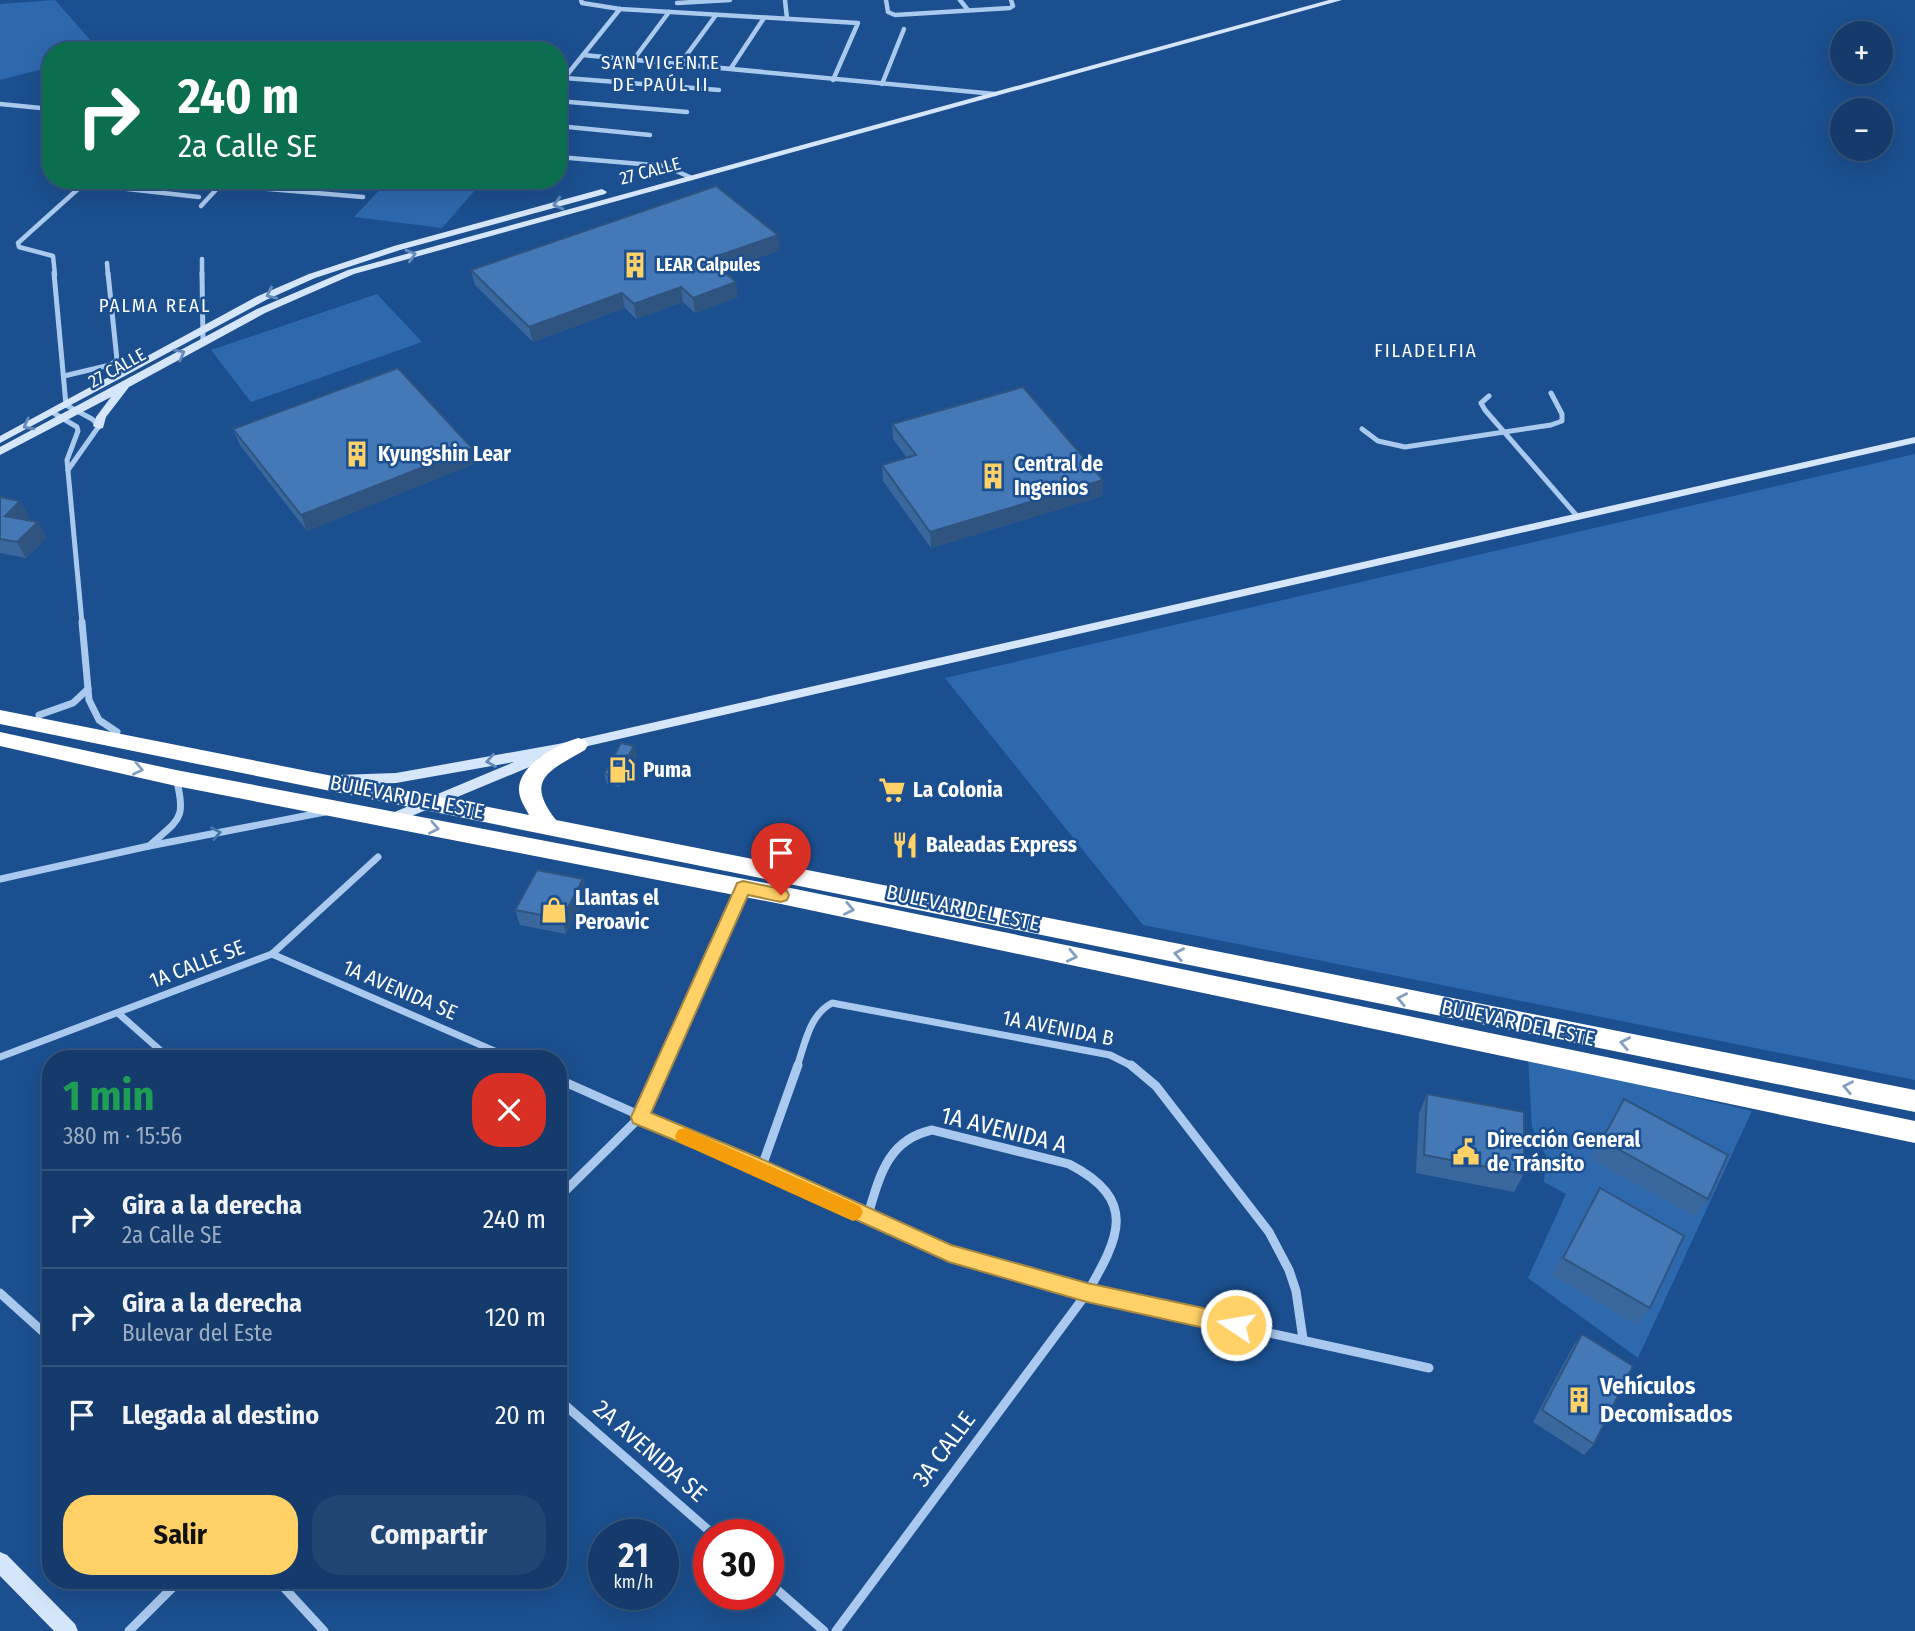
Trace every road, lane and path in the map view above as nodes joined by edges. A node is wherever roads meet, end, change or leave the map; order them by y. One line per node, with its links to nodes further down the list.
1 (581, 0): 10 (street)
2 (730, 0): 9 (street)
3 (785, 0): 15 (street)
4 (886, 0): 11 (street)
5 (960, 0): 11 (street)
6 (1011, 0): 11 (street)
7 (1310, 0): 16 (street, 27 CALLE)
8 (1338, 0): 16 (street, 27 CALLE)
9 (677, 3)
10 (620, 9): 12 (street); 18 (street)
11 (968, 10)
12 (669, 12): 13 (street); 19 (street)
13 (716, 15): 14 (street); 20 (street)
14 (764, 18): 15 (street); 21 (street)
15 (787, 19): 24 (street)
16 (1236, 24): 27 (street, 27 CALLE); 28 (street, 27 CALLE)
17 (904, 29): 25 (street)
18 (583, 55): 19 (street); 22 (street)
19 (634, 60): 20 (street)
20 (680, 64): 21 (street)
21 (731, 68): 24 (street)
22 (567, 75)
23 (567, 78): 26 (street)
24 (833, 80): 25 (street)
25 (882, 84): 27 (street)
26 (719, 90)
27 (971, 92): 28 (street); 36 (street, 27 CALLE)
28 (995, 94): 37 (street, 27 CALLE)
29 (567, 102): 32 (street)
30 (0, 104): 31 (street)
31 (42, 108)
32 (687, 112)
33 (567, 127): 34 (street)
34 (650, 135)
35 (567, 158): 36 (street)
36 (681, 171): 37 (street); 47 (street, 27 CALLE, one-way to 47)
37 (692, 178): 47 (street, 27 CALLE, one-way to 37)
38 (77, 189): 49 (street)
39 (138, 189): 42 (street)
40 (217, 189): 44 (street)
41 (283, 189): 43 (street)
42 (199, 197)
43 (363, 197)
44 (201, 206)
45 (202, 259): 48 (street)
46 (107, 263): 49 (street)
47 (356, 266): 48 (street, 27 CALLE)
48 (203, 336): 50 (street, 27 CALLE, one-way to 48); 53 (street, 27 CALLE)
49 (64, 376): 53 (street)
50 (128, 382): 53 (street, 27 CALLE); 55 (street)
51 (1551, 393): 57 (street)
52 (1489, 396): 57 (street)
53 (72, 407): 54 (street, 27 CALLE); 55 (street)
54 (58, 415): 58 (street, 27 CALLE, one-way to 58); 60 (street, 27 CALLE); 61 (street)
55 (99, 426): 61 (street)
56 (1362, 429): 57 (street)
57 (1506, 432): 62 (street)
58 (0, 440)
59 (1915, 440): 62 (street)
60 (0, 452)
61 (68, 471): 63 (street)
62 (1577, 516): 70 (street)
63 (88, 688): 65 (street); 67 (street)
64 (0, 704): 65 (highway)
65 (39, 715): 67 (highway)
66 (0, 716): 69 (highway, BULEVAR DEL ESTE)
67 (117, 732): 69 (highway)
68 (0, 742): 71 (highway, BULEVAR DEL ESTE, one-way to 71)
69 (146, 746): 72 (highway, BULEVAR DEL ESTE)
70 (568, 747): 72 (street, one-way to 72); 73 (street); 76 (highway)
71 (176, 778): 74 (highway, BULEVAR DEL ESTE); 77 (street)
72 (323, 780): 73 (highway, BULEVAR DEL ESTE)
73 (430, 803): 75 (street); 76 (highway, BULEVAR DEL ESTE)
74 (341, 809): 75 (highway, BULEVAR DEL ESTE); 77 (street, one-way to 74)
75 (390, 820): 76 (highway, BULEVAR DEL ESTE, one-way to 76)
76 (546, 838): 80 (highway, BULEVAR DEL ESTE); 87 (highway, BULEVAR DEL ESTE, one-way to 76)
77 (149, 846): 79 (street)
78 (378, 857): 81 (street, 1A CALLE SE)
79 (0, 879)
80 (743, 888): 88 (street); 89 (highway, BULEVAR DEL ESTE, one-way to 89)
81 (272, 954): 82 (street, 1A CALLE SE); 84 (street, 1A AVENIDA SE)
82 (118, 1013): 83 (street); 85 (street, 1A CALLE SE)
83 (160, 1050)
84 (492, 1050)
85 (0, 1057)
86 (567, 1083): 88 (street)
87 (1915, 1101)
88 (640, 1117): 90 (street); 91 (street)
89 (1915, 1132)
90 (761, 1168): 92 (street); 96 (street, 1A AVENIDA B)
91 (567, 1189)
92 (867, 1218): 94 (street); 94 (street, 1A AVENIDA A)
93 (0, 1293): 95 (street)
94 (1087, 1293): 96 (street); 108 (street, 3A CALLE)
95 (42, 1331)
96 (1303, 1339): 97 (street)
97 (1429, 1368)
98 (567, 1406): 99 (street, 2A AVENIDA SE)
99 (696, 1519)
100 (0, 1562): 104 (street)
101 (172, 1589): 105 (street)
102 (285, 1589): 106 (street)
103 (784, 1596): 107 (street)
104 (68, 1631)
105 (129, 1631)
106 (324, 1631)
107 (824, 1631)
108 (836, 1631)

